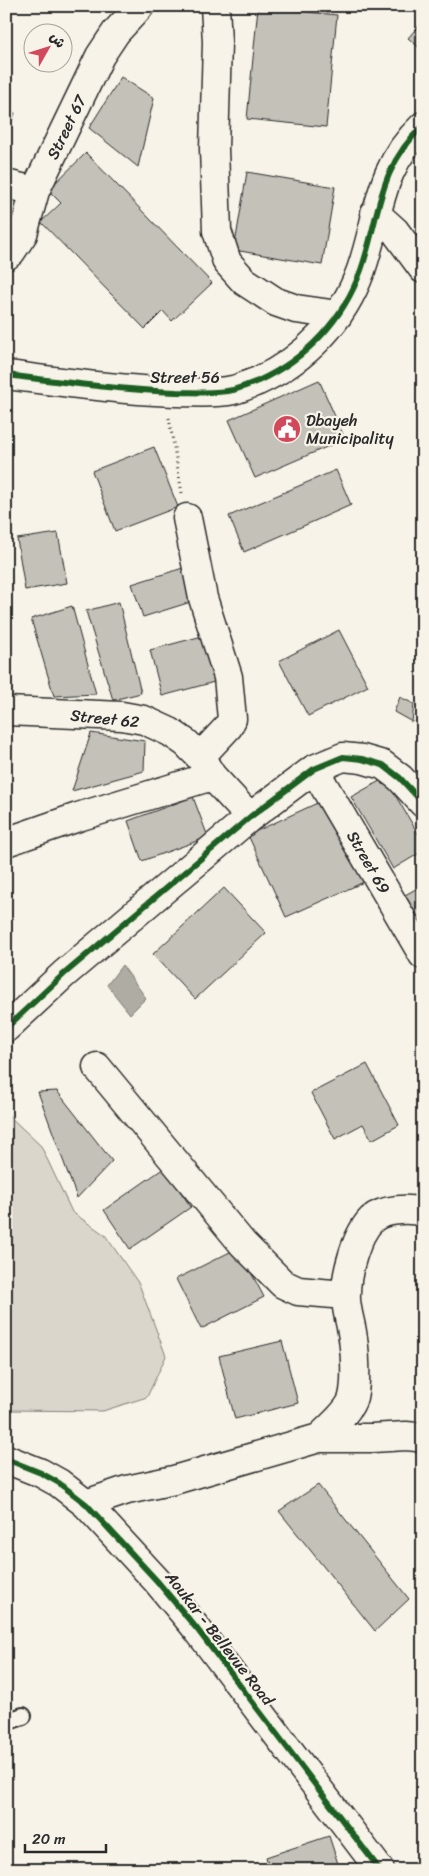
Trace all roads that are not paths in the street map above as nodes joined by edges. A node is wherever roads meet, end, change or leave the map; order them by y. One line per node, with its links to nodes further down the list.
1 (140, 6): 5 (street, Street 67)
2 (215, 6): 9 (street)
3 (423, 126): 6 (street, Street 56)
4 (6, 184): 5 (street)
5 (35, 191): 7 (street, Street 67)
6 (376, 213): 8 (street); 9 (street, Street 56)
7 (6, 256)
8 (423, 269)
9 (338, 315): 10 (street, Street 56)
10 (6, 375)
11 (187, 518): 13 (street)
12 (6, 711): 13 (street, Street 62)
13 (206, 766): 16 (street, Street 62); 17 (street)
14 (314, 769): 15 (street); 16 (street); 18 (street, Street 69)
15 (423, 803)
16 (250, 817): 19 (street)
17 (6, 842)
18 (423, 955)
19 (6, 1028)
20 (97, 1067): 22 (street)
21 (423, 1212): 22 (street)
22 (346, 1295): 23 (street)
23 (319, 1438): 24 (street); 26 (street)
24 (423, 1439)
25 (6, 1459): 26 (street, Aoukar - Bellevue Road)
26 (86, 1504): 29 (street, Aoukar - Bellevue Road)
27 (23, 1716): 28 (lane)
28 (6, 1722)
29 (380, 1870)

